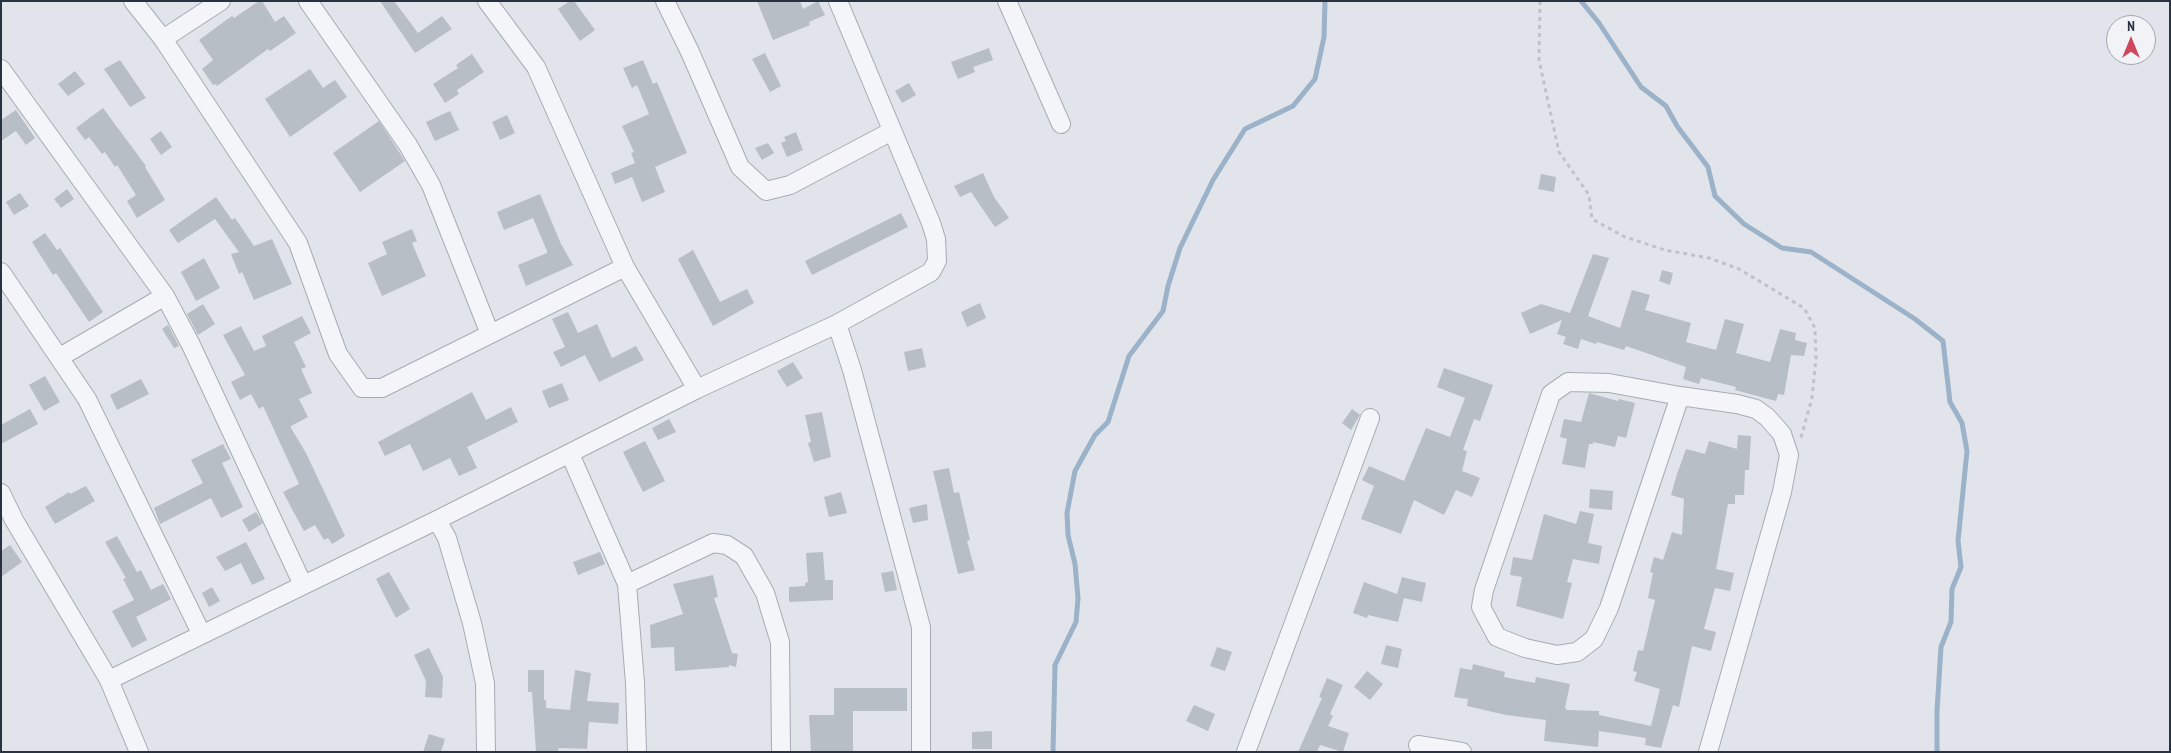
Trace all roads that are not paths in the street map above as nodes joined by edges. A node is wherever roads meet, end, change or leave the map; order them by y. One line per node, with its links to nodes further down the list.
1 (134, 1): 8 (street)
2 (221, 1): 8 (street)
3 (308, 1): 16 (street)
4 (487, 1): 12 (street)
5 (665, 1): 11 (street)
6 (838, 1): 11 (street)
7 (1007, 1): 10 (street)
8 (163, 39): 16 (street)
9 (1, 70): 14 (street)
10 (1061, 124)
11 (892, 131): 15 (street)
12 (625, 267): 16 (street); 18 (street)
13 (1, 272): 17 (street)
14 (165, 296): 17 (street); 26 (street)
15 (837, 324): 18 (street); 34 (street)
16 (490, 334)
17 (60, 357): 27 (street)
18 (696, 389): 21 (street)
19 (1680, 396): 19 (street); 37 (street)
20 (1370, 418): 35 (street)
21 (570, 454): 23 (street); 25 (street)
22 (1, 493): 24 (street)
23 (437, 520): 26 (street); 31 (street)
24 (8, 524): 28 (street)
25 (627, 584): 32 (street); 33 (street)
26 (303, 585): 27 (street)
27 (201, 633): 28 (street)
28 (109, 680): 30 (street)
29 (1418, 745): 36 (street)
30 (139, 752)
31 (486, 752)
32 (637, 752)
33 (781, 752)
34 (921, 752)
35 (1246, 752)
36 (1462, 752)
37 (1708, 752)

